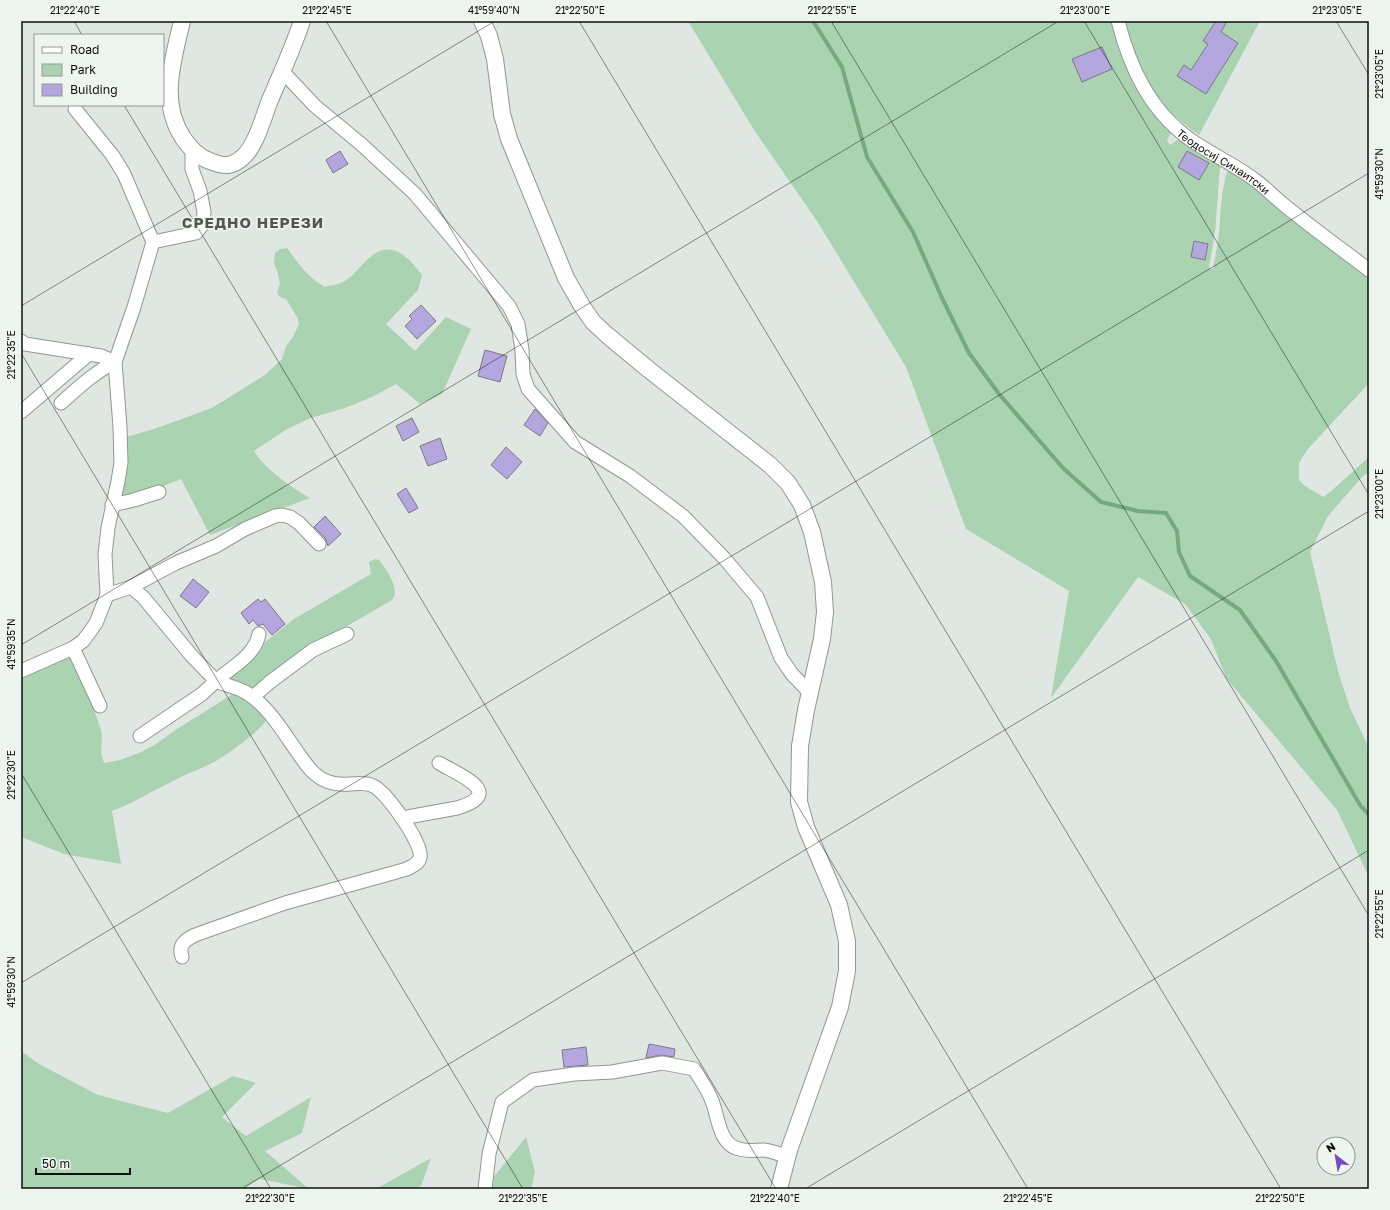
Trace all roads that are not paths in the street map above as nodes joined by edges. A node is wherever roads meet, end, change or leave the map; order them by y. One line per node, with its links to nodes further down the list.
1 (182, 21): 7 (street)
2 (302, 21): 5 (street)
3 (482, 21): 25 (street)
4 (1118, 21): 9 (street, Теодосиј Синаитски)
5 (282, 71): 7 (street); 25 (street)
6 (75, 109): 8 (street)
7 (192, 151): 8 (street)
8 (153, 242): 12 (street)
9 (1369, 270)
10 (21, 341): 11 (street)
11 (89, 354): 12 (street); 14 (street)
12 (115, 362): 13 (street); 16 (street)
13 (61, 403)
14 (21, 412)
15 (159, 492): 16 (street)
16 (112, 505): 19 (street)
17 (319, 544): 18 (street)
18 (131, 586): 19 (street); 24 (street)
19 (107, 595): 22 (street)
20 (259, 634): 24 (street)
21 (347, 634): 26 (street)
22 (73, 648): 23 (street); 27 (street)
23 (21, 671)
24 (216, 681): 26 (street); 28 (street)
25 (810, 693): 32 (street)
26 (253, 698): 30 (street)
27 (100, 706)
28 (140, 736)
29 (439, 763): 30 (street)
30 (402, 818): 31 (street)
31 (182, 957)
32 (787, 1157): 33 (street); 34 (street)
33 (484, 1189)
34 (779, 1189)

